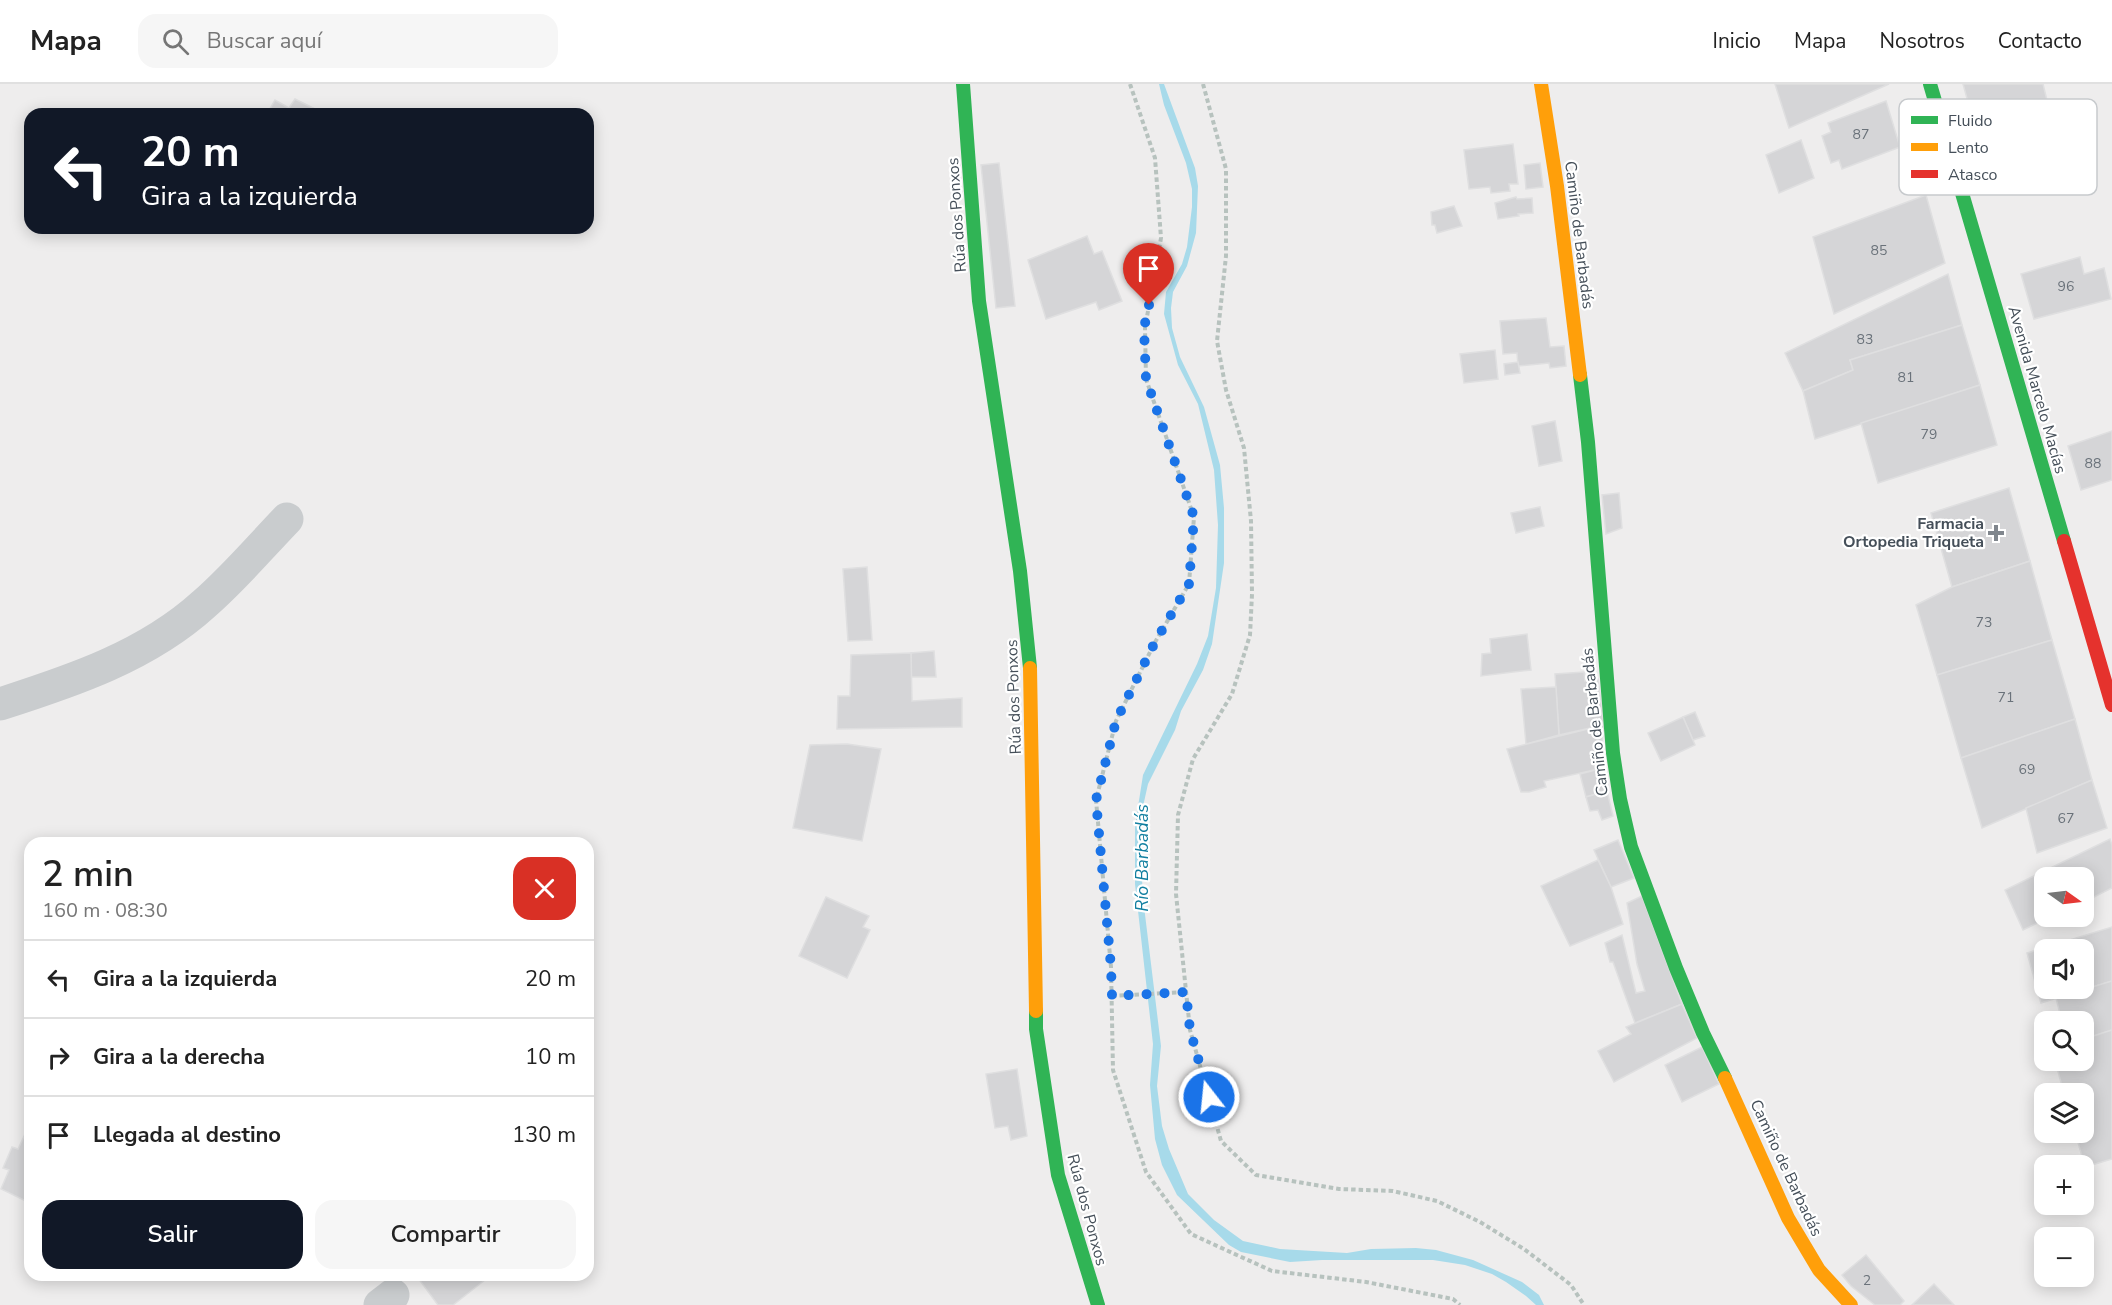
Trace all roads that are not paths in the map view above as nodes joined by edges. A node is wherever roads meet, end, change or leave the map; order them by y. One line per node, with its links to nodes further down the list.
1 (963, 84): 9 (street, Rúa dos Ponxos)
2 (1541, 84): 10 (street, Camiño de Barbadás)
3 (1930, 84): 4 (street, Avenida Marcelo Macías)
4 (1934, 99)
5 (1963, 195): 8 (street, Avenida Marcelo Macías)
6 (287, 519): 7 (street)
7 (0, 704)
8 (2112, 705)
9 (1098, 1305)
10 (1851, 1305)

